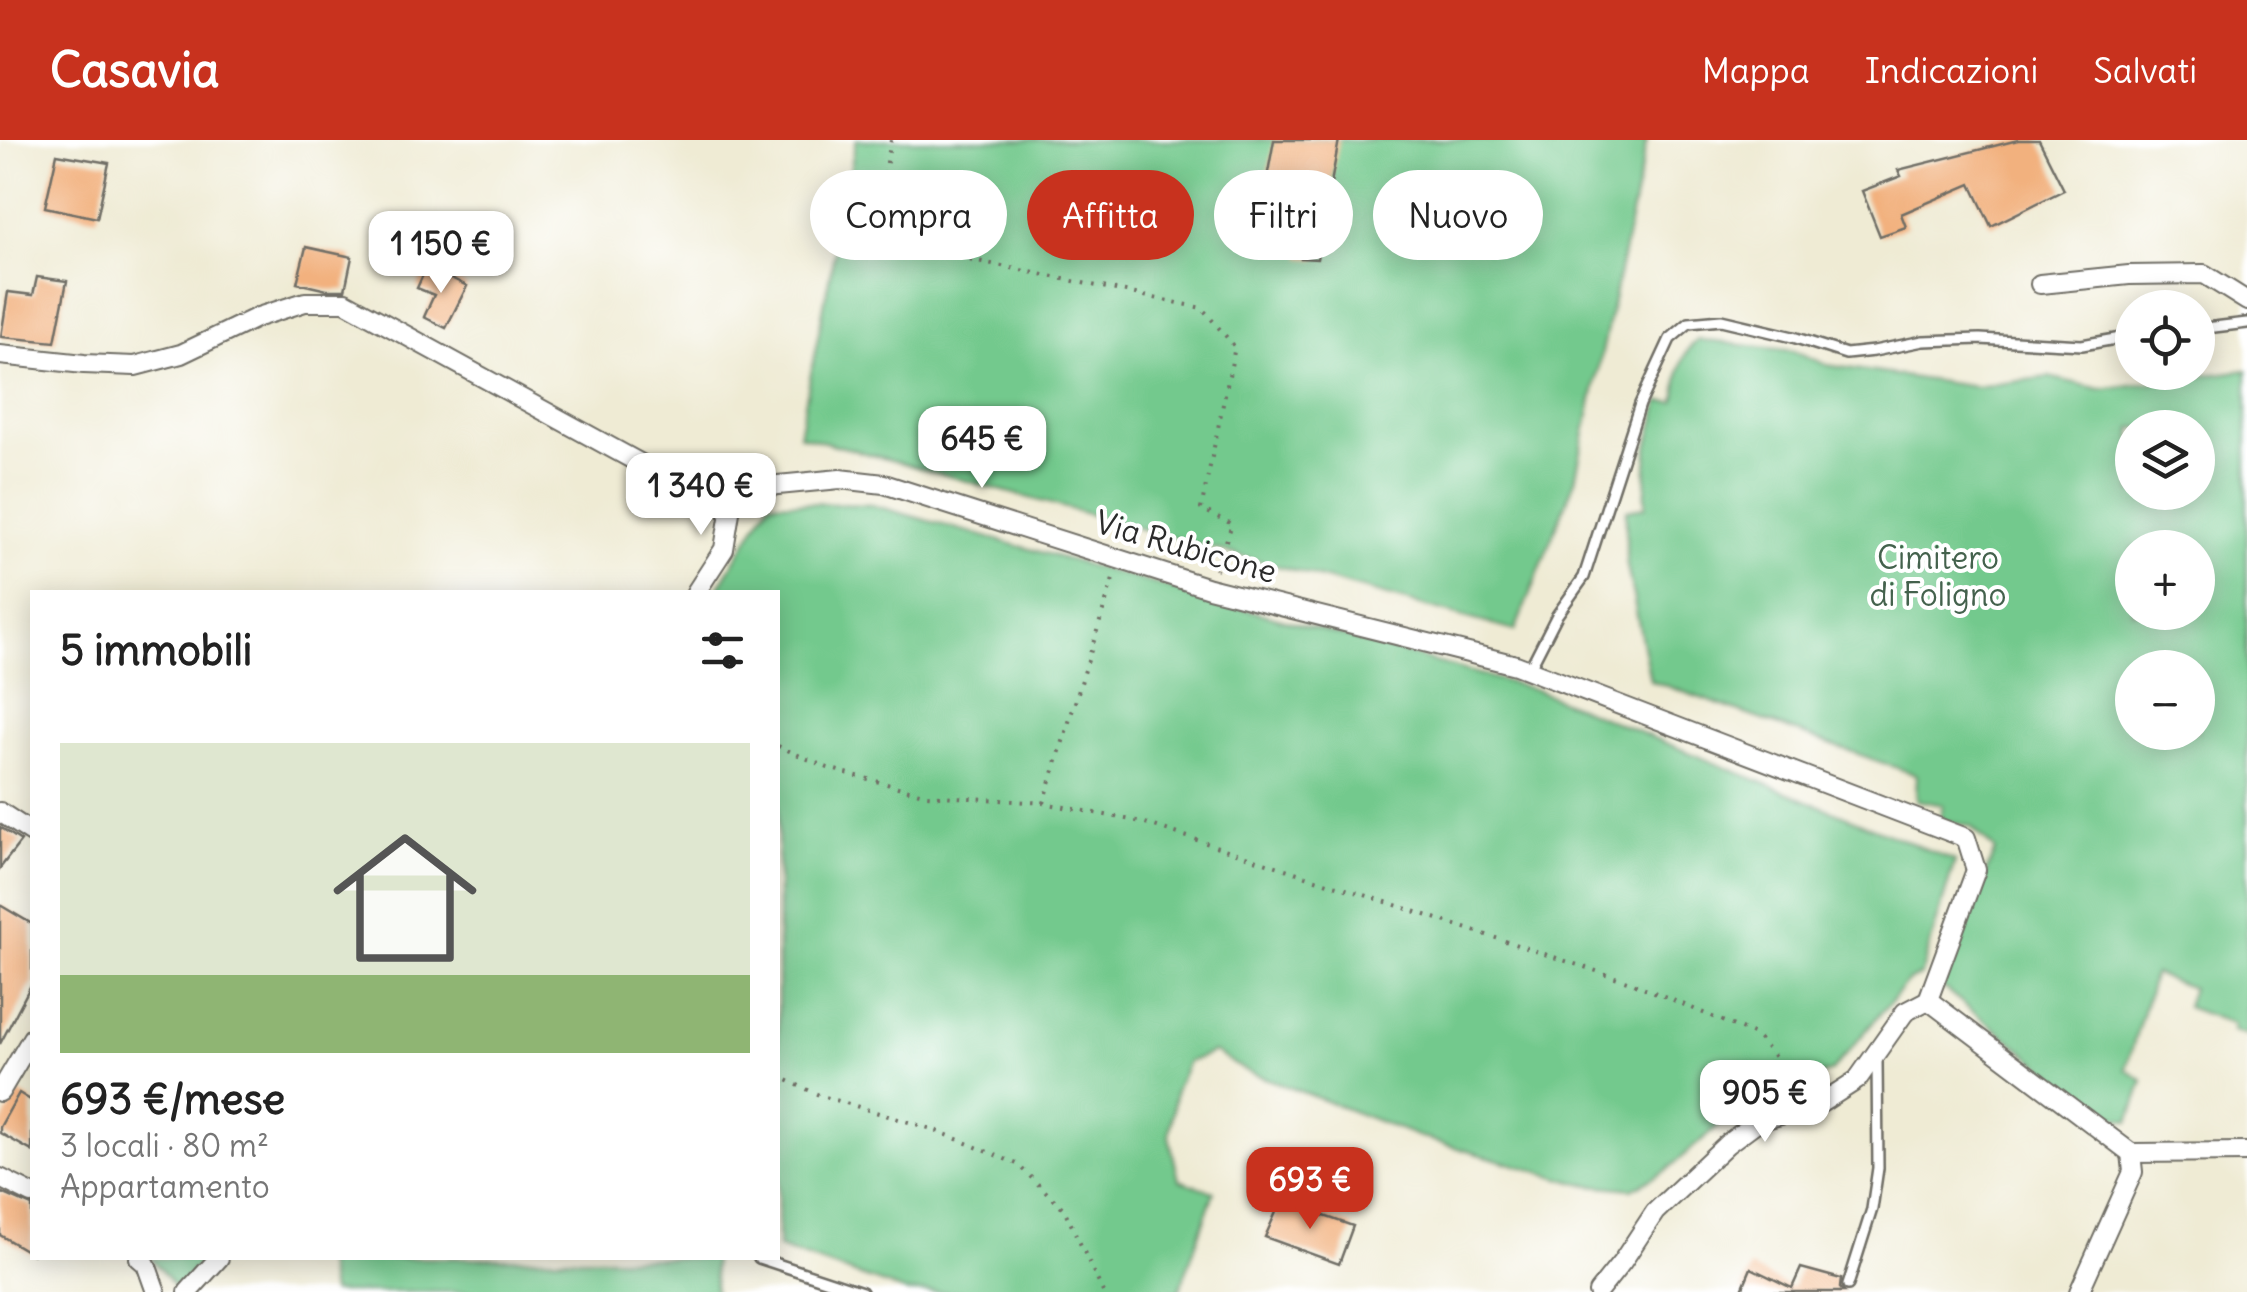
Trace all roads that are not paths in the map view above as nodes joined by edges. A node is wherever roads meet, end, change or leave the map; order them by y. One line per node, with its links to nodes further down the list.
1 (2040, 284): 2 (street)
2 (2247, 301)
3 (2247, 322): 4 (lane)
4 (2215, 327)
5 (2115, 339): 9 (lane)
6 (0, 354): 7 (street, Via Rubicone)
7 (733, 494): 8 (street); 9 (street, Via Rubicone)
8 (697, 590)
9 (1529, 670): 12 (street, Via Rubicone)
10 (0, 812): 11 (street)
11 (30, 833)
12 (1928, 1000): 14 (street); 17 (street)
13 (30, 1041): 15 (street)
14 (1876, 1051): 23 (lane); 27 (street)
15 (0, 1092)
16 (2247, 1152): 17 (street)
17 (2131, 1153): 28 (street)
18 (0, 1178): 19 (street)
19 (30, 1193)
20 (141, 1260): 24 (street)
21 (216, 1260): 25 (street)
22 (765, 1260): 26 (lane)
23 (1848, 1285)
24 (156, 1292)
25 (188, 1292)
26 (862, 1292)
27 (1598, 1292)
28 (2079, 1292)

